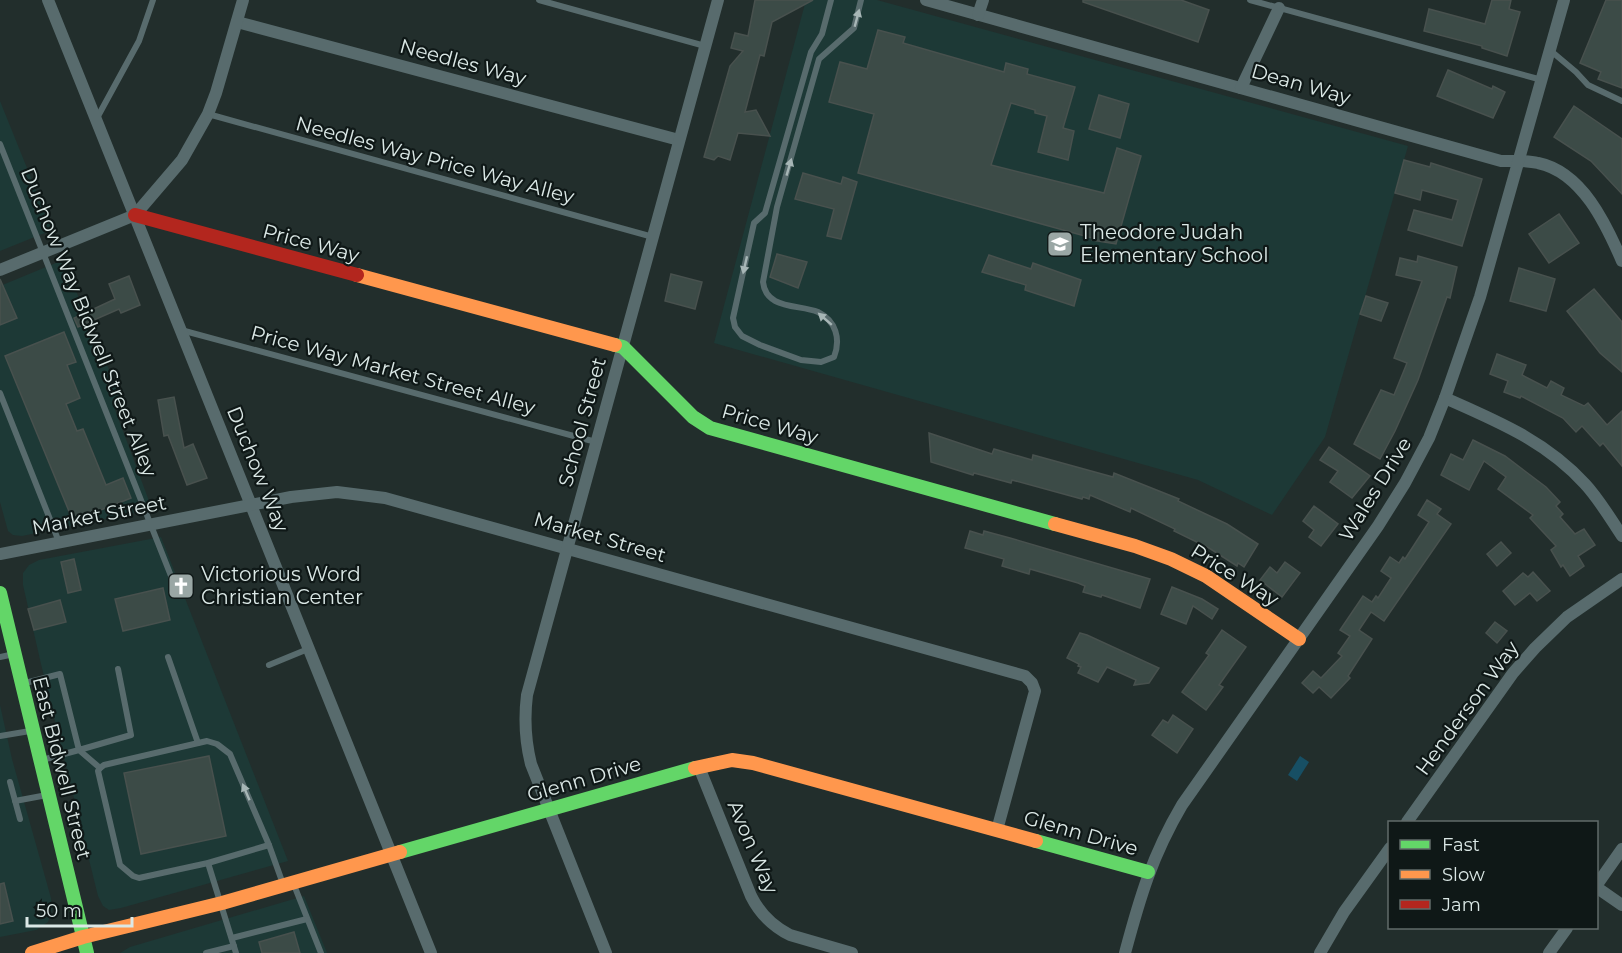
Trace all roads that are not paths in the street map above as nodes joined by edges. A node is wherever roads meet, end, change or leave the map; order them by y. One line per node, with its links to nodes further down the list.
1 (48, 0): 21 (street, Duchow Way)
2 (153, 0): 21 (lane)
3 (243, 0): 14 (street)
4 (539, 0): 15 (lane)
5 (718, 0): 15 (street, School Street)
6 (831, 0): 7 (lane, one-way to 7)
7 (861, 0)
8 (926, 0): 13 (street, Dean Way)
9 (982, 0): 13 (street)
10 (1250, 0): 12 (lane)
11 (1564, 0): 16 (street, Wales Drive)
12 (1279, 8): 17 (lane); 18 (street)
13 (978, 15): 18 (street, Dean Way)
14 (237, 22): 20 (street); 22 (street, Needles Way)
15 (705, 46): 22 (street, School Street)
16 (1551, 51): 17 (street, Wales Drive); 19 (lane)
17 (1542, 80): 24 (street, Wales Drive)
18 (1242, 88): 24 (street, Dean Way)
19 (1622, 101)
20 (208, 114): 25 (street); 26 (lane, Needles Way Price Way Alley)
21 (96, 119): 25 (street, Duchow Way)
22 (679, 140): 26 (street, School Street)
23 (0, 144): 27 (lane, Duchow Way Bidwell Street Alley)
24 (1519, 161): 28 (street, Dean Way); 33 (street, Wales Drive)
25 (135, 215): 27 (street); 30 (street, Duchow Way); 31 (street, Price Way)
26 (653, 237): 31 (street, School Street)
27 (44, 252): 29 (street); 36 (lane, Duchow Way Bidwell Street Alley)
28 (1622, 261)
29 (0, 270)
30 (181, 330): 34 (lane, Price Way Market Street Alley); 35 (street, Duchow Way)
31 (623, 347): 34 (street, School Street); 45 (street, Price Way)
32 (0, 393): 38 (lane)
33 (1445, 398): 37 (street); 45 (street, Wales Drive)
34 (597, 442): 39 (street, School Street)
35 (251, 505): 36 (street, Market Street); 39 (street, Market Street); 46 (street, Duchow Way)
36 (152, 524): 38 (street, Market Street); 42 (lane, Duchow Way Bidwell Street Alley)
37 (1622, 536)
38 (59, 543): 40 (street, Market Street)
39 (567, 548): 63 (street, School Street); 66 (street, Market Street)
40 (0, 554)
41 (1622, 579): 65 (street, Henderson Way)
42 (173, 581)
43 (0, 593): 44 (street, East Bidwell Street)
44 (2, 610): 47 (street, East Bidwell Street)
45 (1299, 639): 72 (street, Wales Drive)
46 (309, 648): 50 (lane); 70 (street, Duchow Way)
47 (15, 654): 48 (lane); 52 (street, East Bidwell Street)
48 (0, 657)
49 (168, 657): 55 (lane)
50 (269, 665)
51 (118, 669): 56 (lane)
52 (22, 683): 53 (street, East Bidwell Street); 56 (lane)
53 (33, 730): 54 (lane); 57 (street, East Bidwell Street)
54 (0, 736)
55 (198, 742): 59 (lane); 67 (lane, one-way to 55)
56 (79, 750): 57 (lane); 59 (lane)
57 (40, 761): 61 (street, East Bidwell Street)
58 (699, 767): 63 (street, Glenn Drive); 66 (street, Glenn Drive); 89 (street, Avon Way)
59 (100, 768): 71 (lane)
60 (10, 782): 62 (lane)
61 (49, 795): 62 (lane); 80 (street, East Bidwell Street)
62 (15, 801): 64 (lane)
63 (548, 809): 70 (street, Glenn Drive); 88 (street, School Street)
64 (20, 819)
65 (1408, 821)
66 (997, 830): 72 (street, Glenn Drive)
67 (269, 845): 71 (lane); 73 (lane)
68 (1388, 849): 91 (street)
69 (1622, 849): 74 (street)
70 (391, 854): 73 (street, Glenn Drive); 87 (street, Duchow Way)
71 (208, 862): 76 (lane)
72 (1148, 873): 90 (street, Wales Drive)
73 (288, 883): 76 (street, Glenn Drive); 78 (lane)
74 (1598, 883)
75 (1598, 887): 77 (street)
76 (222, 903): 80 (street, Glenn Drive); 81 (lane)
77 (1622, 905)
78 (307, 919): 81 (lane); 86 (lane)
79 (1566, 929): 92 (street)
80 (83, 938): 83 (street, Glenn Drive); 84 (street, East Bidwell Street)
81 (232, 938): 82 (lane)
82 (235, 950): 85 (lane)
83 (32, 953)
84 (87, 953)
85 (206, 953)
86 (321, 953)
87 (431, 953)
88 (606, 953)
89 (852, 953)
90 (1125, 953)
91 (1320, 953)
92 (1549, 953)

